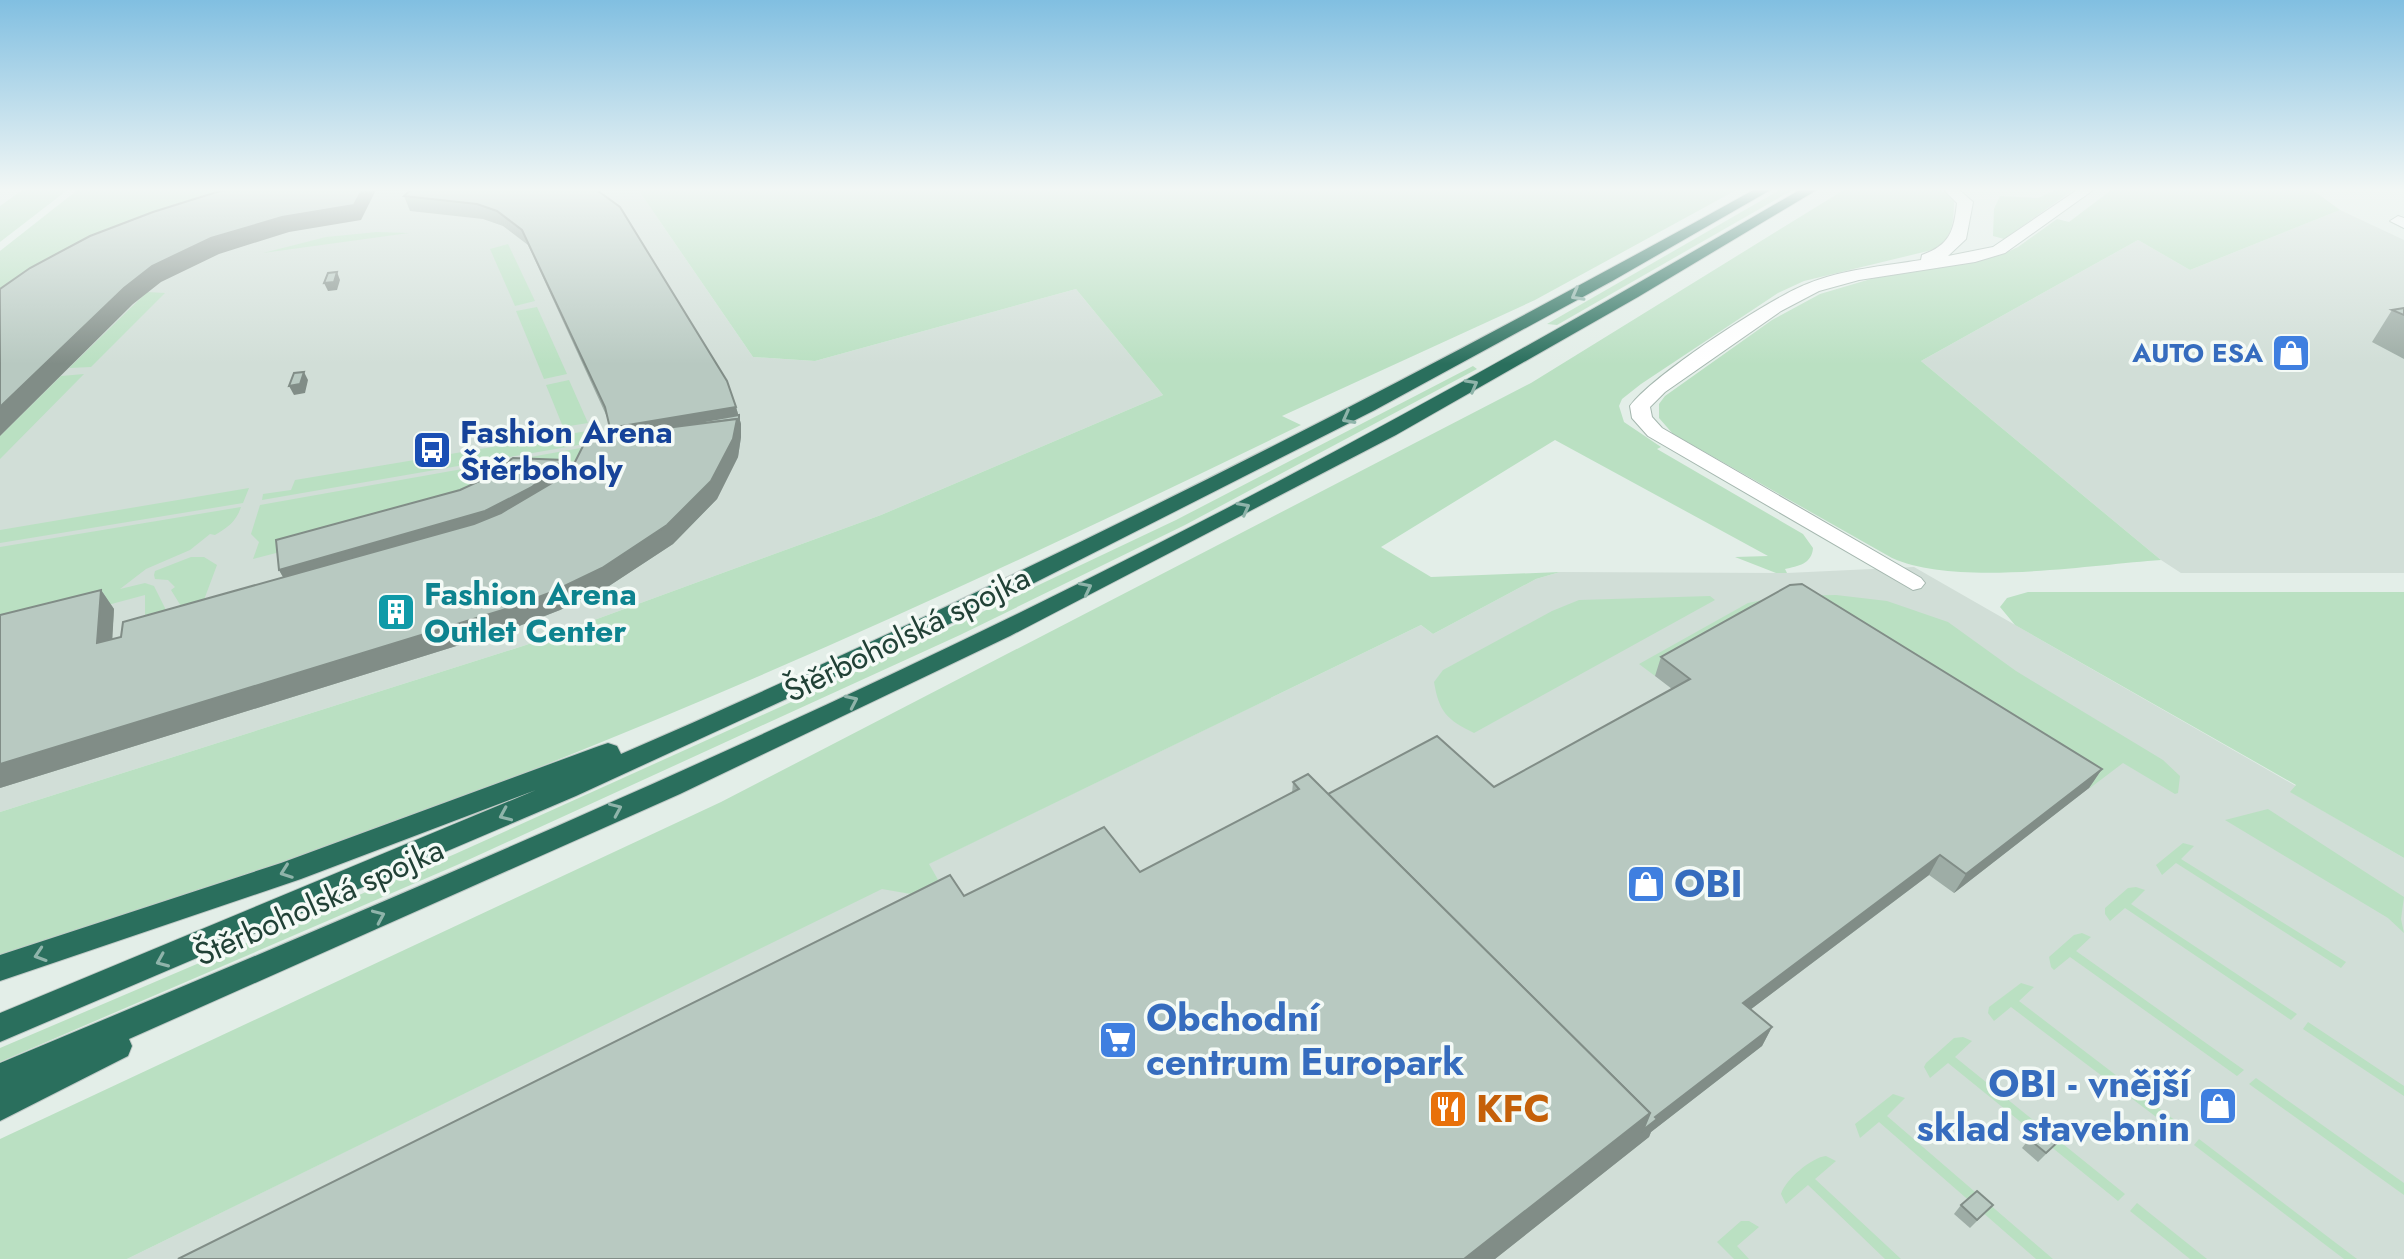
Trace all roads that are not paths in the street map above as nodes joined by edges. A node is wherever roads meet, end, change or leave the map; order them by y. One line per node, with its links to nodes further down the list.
1 (1663, 247): 7 (highway, Štěrboholská spojka, one-way to 7)
2 (1711, 247): 8 (highway, Štěrboholská spojka, one-way to 2)
3 (1950, 247): 5 (street)
4 (2004, 247): 5 (street)
5 (1903, 266): 6 (street)
6 (1913, 583)
7 (832, 669): 9 (highway, one-way to 9); 10 (highway, Štěrboholská spojka, one-way to 10)
8 (308, 949): 11 (highway, Štěrboholská spojka); 12 (highway)
9 (0, 968)
10 (0, 1028)
11 (0, 1079)
12 (0, 1105)

